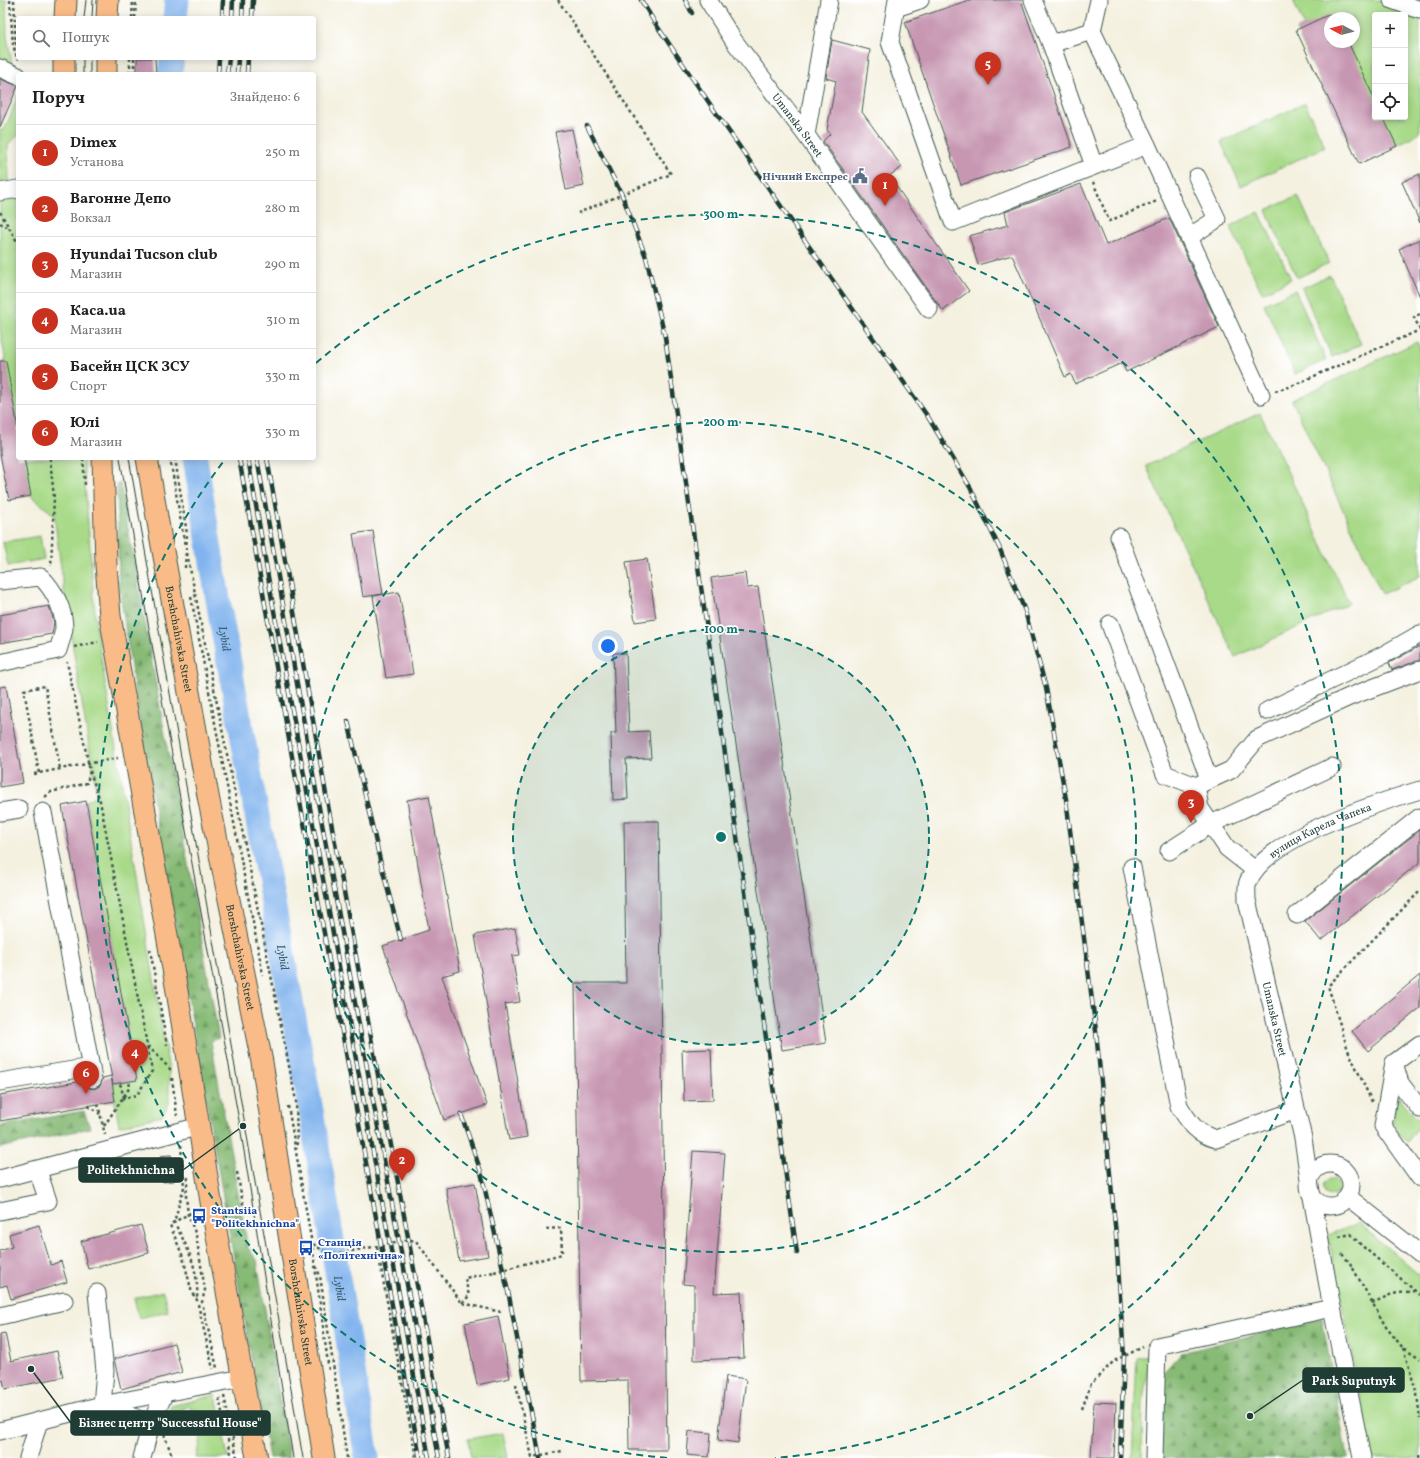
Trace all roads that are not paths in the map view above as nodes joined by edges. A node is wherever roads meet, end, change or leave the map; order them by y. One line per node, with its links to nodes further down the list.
1 (66, 0): 11 (main road)
2 (108, 0): 12 (main road)
3 (708, 0): 21 (street, Umanska Street)
4 (829, 0): 21 (street)
5 (920, 0): 9 (street)
6 (1033, 0): 14 (street)
7 (1099, 0): 13 (street)
8 (1392, 0): 10 (street)
9 (897, 4): 23 (street)
10 (1420, 10)
11 (65, 16)
12 (106, 16)
13 (1092, 32): 14 (street); 22 (street)
14 (1051, 44): 23 (street)
15 (64, 60): 19 (main road)
16 (106, 60): 20 (main road)
17 (0, 68): 18 (street)
18 (19, 71)
19 (64, 72)
20 (106, 72)
21 (806, 135): 28 (street, Umanska Street)
22 (1147, 145): 23 (street); 27 (street)
23 (1091, 167)
24 (1197, 177): 27 (street)
25 (16, 189): 26 (street)
26 (0, 192)
27 (1189, 237): 29 (street)
28 (929, 309)
29 (1262, 395)
30 (103, 460): 57 (main road)
31 (147, 460): 81 (main road, Borshchahivska Street)
32 (1120, 537): 40 (street)
33 (0, 581): 36 (street)
34 (1110, 624): 40 (street)
35 (1420, 634): 38 (street)
36 (0, 663)
37 (1420, 670): 40 (street)
38 (1267, 712)
39 (1332, 767): 46 (street)
40 (1202, 783): 46 (street)
41 (1420, 790): 49 (street, вулиця Карела Чапека)
42 (42, 806): 54 (street)
43 (19, 809): 44 (street)
44 (0, 812)
45 (1420, 817): 51 (street)
46 (1211, 824): 47 (street); 49 (street)
47 (1169, 851)
48 (1132, 867): 56 (street)
49 (1255, 870): 50 (street, вулиця Карела Чапека)
50 (1247, 900): 56 (street, Umanska Street)
51 (1298, 915)
52 (1420, 1044): 53 (street)
53 (1394, 1063): 55 (street); 61 (street)
54 (0, 1082)
55 (1420, 1109)
56 (1296, 1110): 58 (street, Umanska Street)
57 (200, 1126): 62 (street); 72 (main road)
58 (1303, 1138): 59 (street); 63 (street, Umanska Street)
59 (1330, 1164): 63 (street); 64 (street)
60 (40, 1177): 65 (street)
61 (1420, 1178)
62 (0, 1179)
63 (1310, 1186): 64 (street); 66 (street, Umanska Street)
64 (1344, 1200): 66 (street, Umanska Street); 67 (street)
65 (0, 1211)
66 (1321, 1248): 70 (street, Umanska Street)
67 (1420, 1254)
68 (97, 1293): 74 (street)
69 (64, 1301): 71 (street)
70 (1332, 1308): 82 (street); 83 (street, Umanska Street)
71 (0, 1316)
72 (242, 1378): 73 (street); 80 (main road)
73 (164, 1394): 74 (street); 76 (street)
74 (102, 1405): 75 (street); 76 (street)
75 (39, 1421): 77 (street); 78 (street)
76 (157, 1428): 79 (street)
77 (0, 1431)
78 (28, 1458)
79 (142, 1458)
80 (257, 1458)
81 (324, 1458)
82 (1154, 1458)
83 (1362, 1458)

